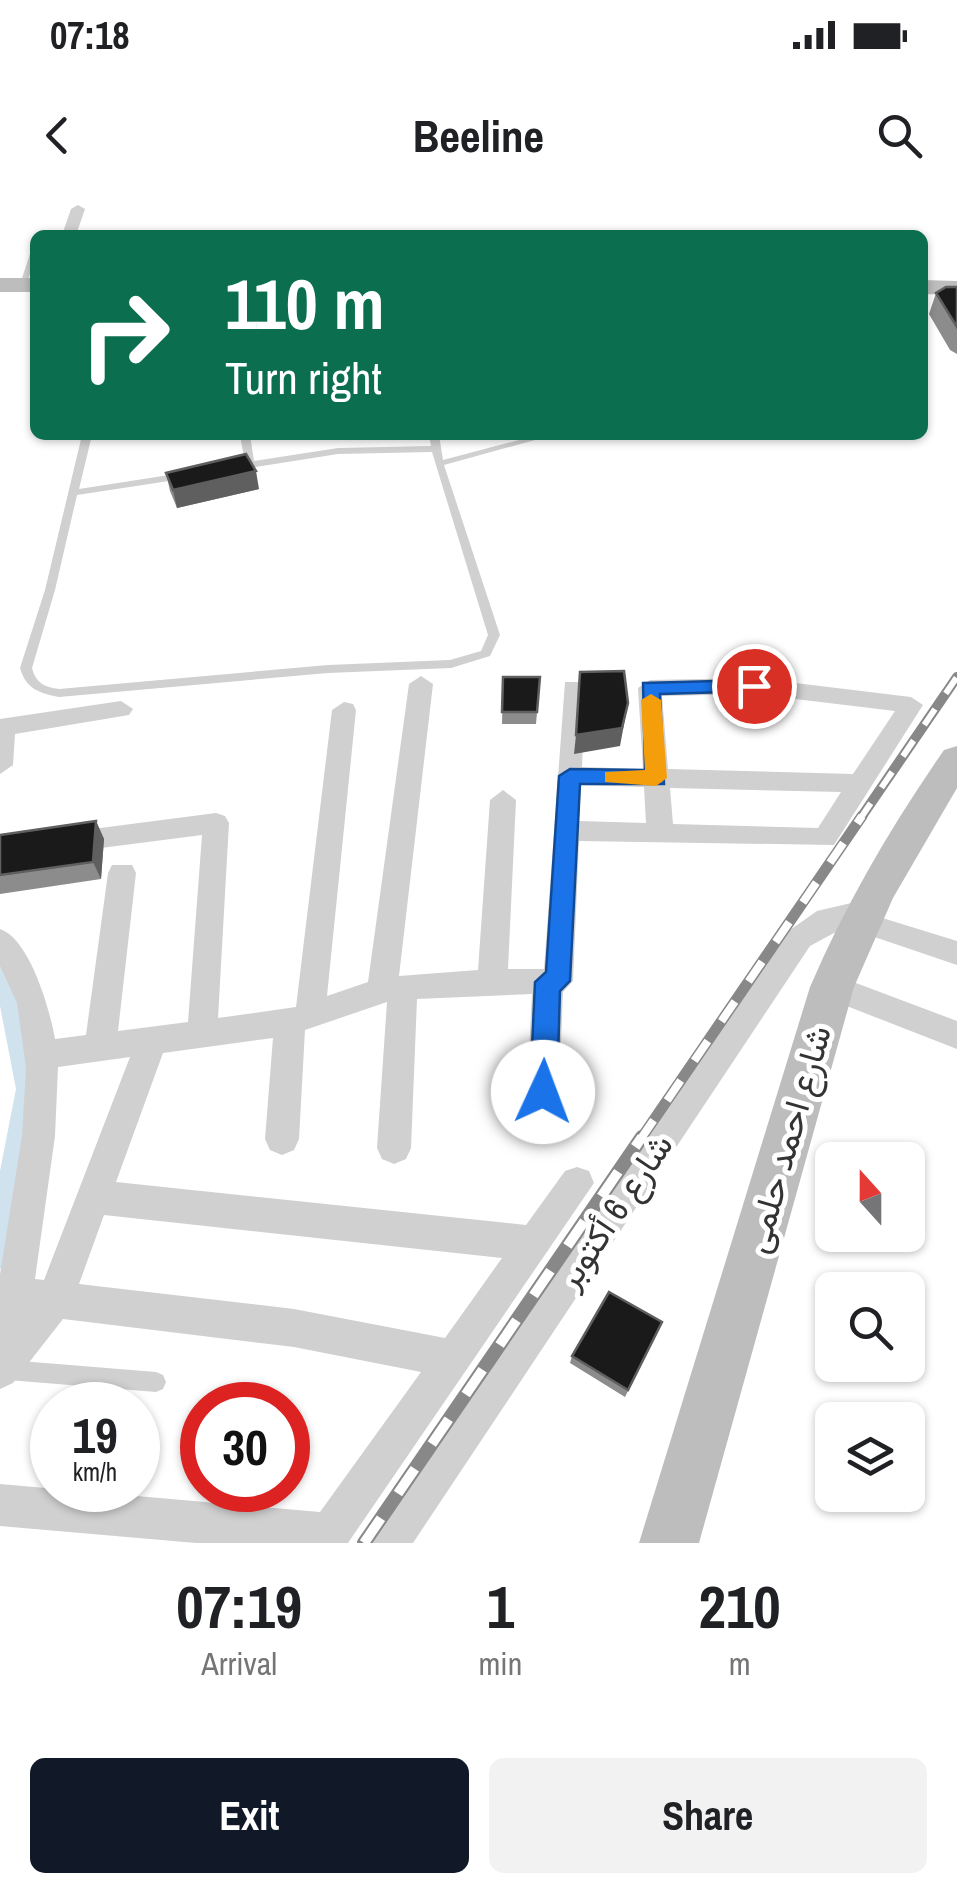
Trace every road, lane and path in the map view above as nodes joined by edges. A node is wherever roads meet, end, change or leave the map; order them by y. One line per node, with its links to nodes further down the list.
1 (78, 209): 2 (street)
2 (70, 230)
3 (30, 262): 4 (lane)
4 (18, 288)
5 (928, 291): 6 (main road)
6 (957, 291)
7 (87, 440): 16 (lane)
8 (247, 440): 12 (lane)
9 (435, 440): 11 (lane)
10 (529, 440): 13 (lane)
11 (436, 448): 12 (lane); 13 (lane)
12 (250, 464): 14 (lane)
13 (438, 464): 16 (lane)
14 (231, 468)
15 (192, 474): 16 (lane)
16 (74, 493)
17 (421, 684): 37 (street)
18 (573, 688): 23 (street)
19 (121, 709): 22 (street)
20 (344, 710): 38 (street)
21 (957, 758): 31 (main road, شارع احمد حلمى)
22 (0, 765)
23 (570, 776): 24 (street); 27 (street)
24 (656, 778): 25 (street); 25 (street); 28 (street)
25 (858, 783): 28 (street)
26 (503, 800): 34 (street)
27 (568, 831): 28 (street); 35 (street)
28 (660, 834)
29 (0, 850): 40 (street)
30 (122, 874): 42 (street)
31 (860, 917): 33 (street); 36 (main road, شارع احمد حلمى); 57 (street, شارع 6 أكتوبر)
32 (0, 940): 43 (street)
33 (957, 953)
34 (492, 982): 35 (street); 37 (street)
35 (548, 982): 44 (street)
36 (832, 987): 39 (street); 58 (main road, شارع احمد حلمى)
37 (393, 989): 38 (street); 46 (street)
38 (300, 1019): 40 (street); 45 (street)
39 (957, 1035)
40 (202, 1036): 41 (street)
41 (151, 1042): 42 (street); 48 (street)
42 (100, 1049): 43 (street)
43 (43, 1055): 50 (street)
44 (543, 1092)
45 (282, 1139)
46 (394, 1148)
47 (577, 1184): 49 (street, شارع 6 أكتوبر)
48 (95, 1198): 49 (street); 51 (street)
49 (535, 1244): 52 (street, شارع 6 أكتوبر)
50 (16, 1295): 51 (street); 53 (street)
51 (55, 1299): 52 (street); 53 (street)
52 (453, 1360): 56 (street, شارع 6 أكتوبر)
53 (0, 1370): 54 (lane)
54 (156, 1382)
55 (0, 1505): 56 (street)
56 (326, 1539)
57 (388, 1543)
58 (669, 1543)

